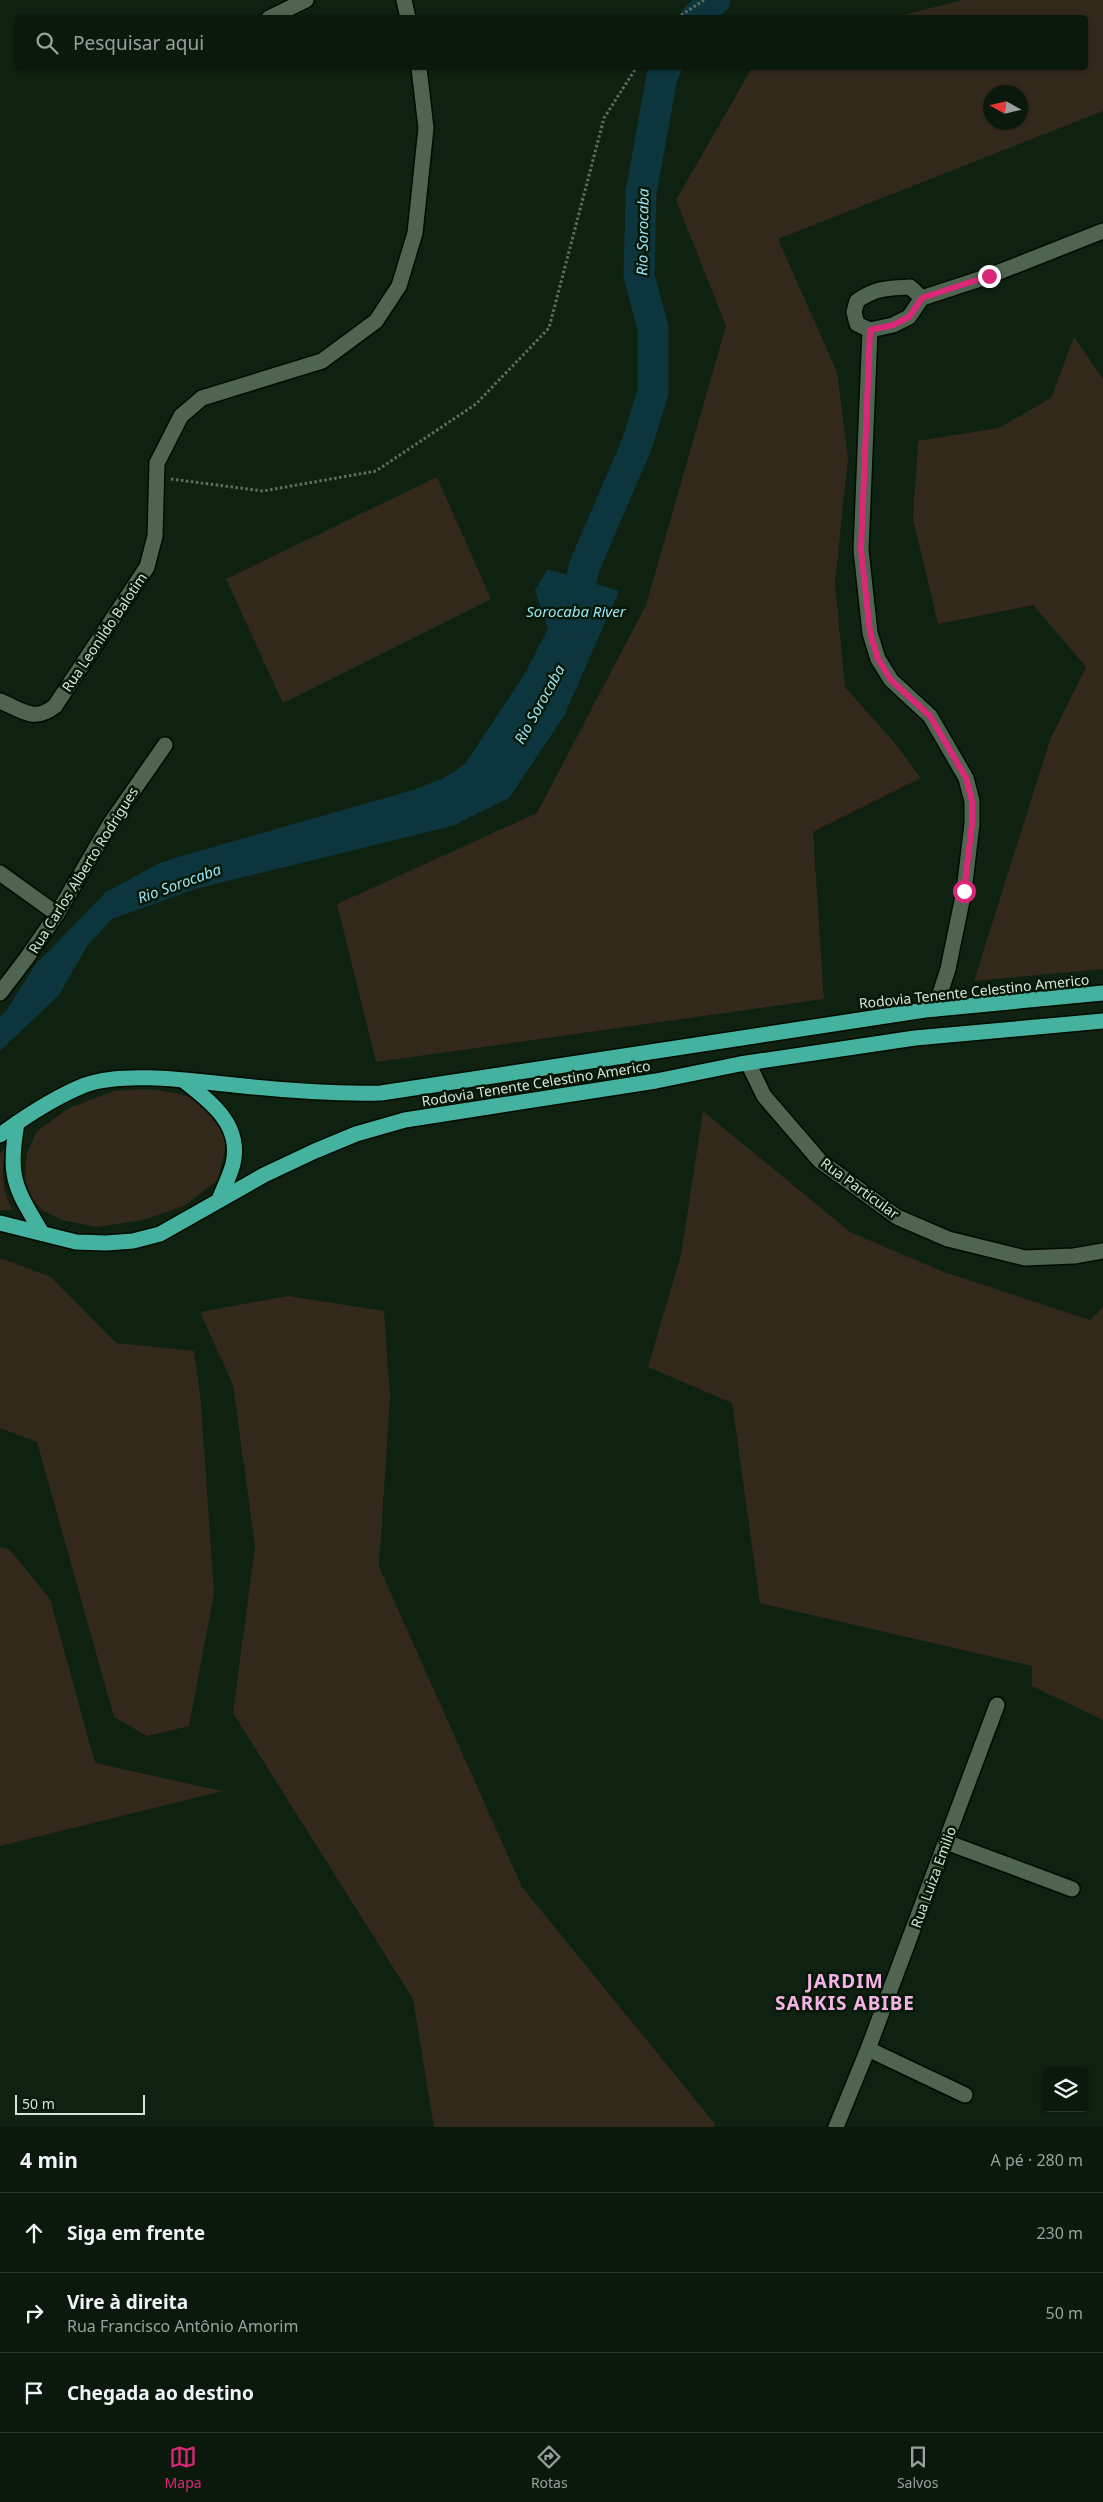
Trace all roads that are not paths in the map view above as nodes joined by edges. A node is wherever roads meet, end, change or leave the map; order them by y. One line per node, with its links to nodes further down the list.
1 (306, 0): 3 (street)
2 (404, 0): 4 (street)
3 (274, 15)
4 (407, 15)
5 (419, 70): 9 (street, Rua Leonildo Balotim)
6 (1103, 231): 7 (street)
7 (922, 298): 8 (street); 8 (street)
8 (870, 330): 15 (street)
9 (0, 701)
10 (164, 745): 12 (street, Rua Carlos Alberto Rodrigues)
11 (0, 873): 12 (street)
12 (57, 914): 13 (street, Rua Carlos Alberto Rodrigues)
13 (0, 993)
14 (1103, 993): 15 (highway, Rodovia Tenente Celestino Americo)
15 (936, 1009): 18 (highway, Rodovia Tenente Celestino Americo)
16 (1103, 1021): 17 (highway, Rodovia Tenente Celestino Americo)
17 (748, 1063): 21 (highway, Rodovia Tenente Celestino Americo); 24 (street, Rua Particular)
18 (184, 1081): 19 (highway, Rodovia Tenente Celestino Americo); 21 (highway)
19 (18, 1123): 20 (highway, Rodovia Tenente Celestino Americo); 23 (highway)
20 (0, 1135)
21 (219, 1200): 23 (highway, Rodovia Tenente Celestino Americo)
22 (0, 1223): 23 (highway, Rodovia Tenente Celestino Americo)
23 (42, 1233)
24 (1103, 1250)
25 (997, 1705): 26 (street, Rua Luiza Emilio)
26 (946, 1842): 27 (street); 28 (street, Rua Luiza Emilio)
27 (1072, 1889)
28 (868, 2049): 29 (street); 30 (street, Rua Luiza Emilio)
29 (965, 2095)
30 (836, 2127)

